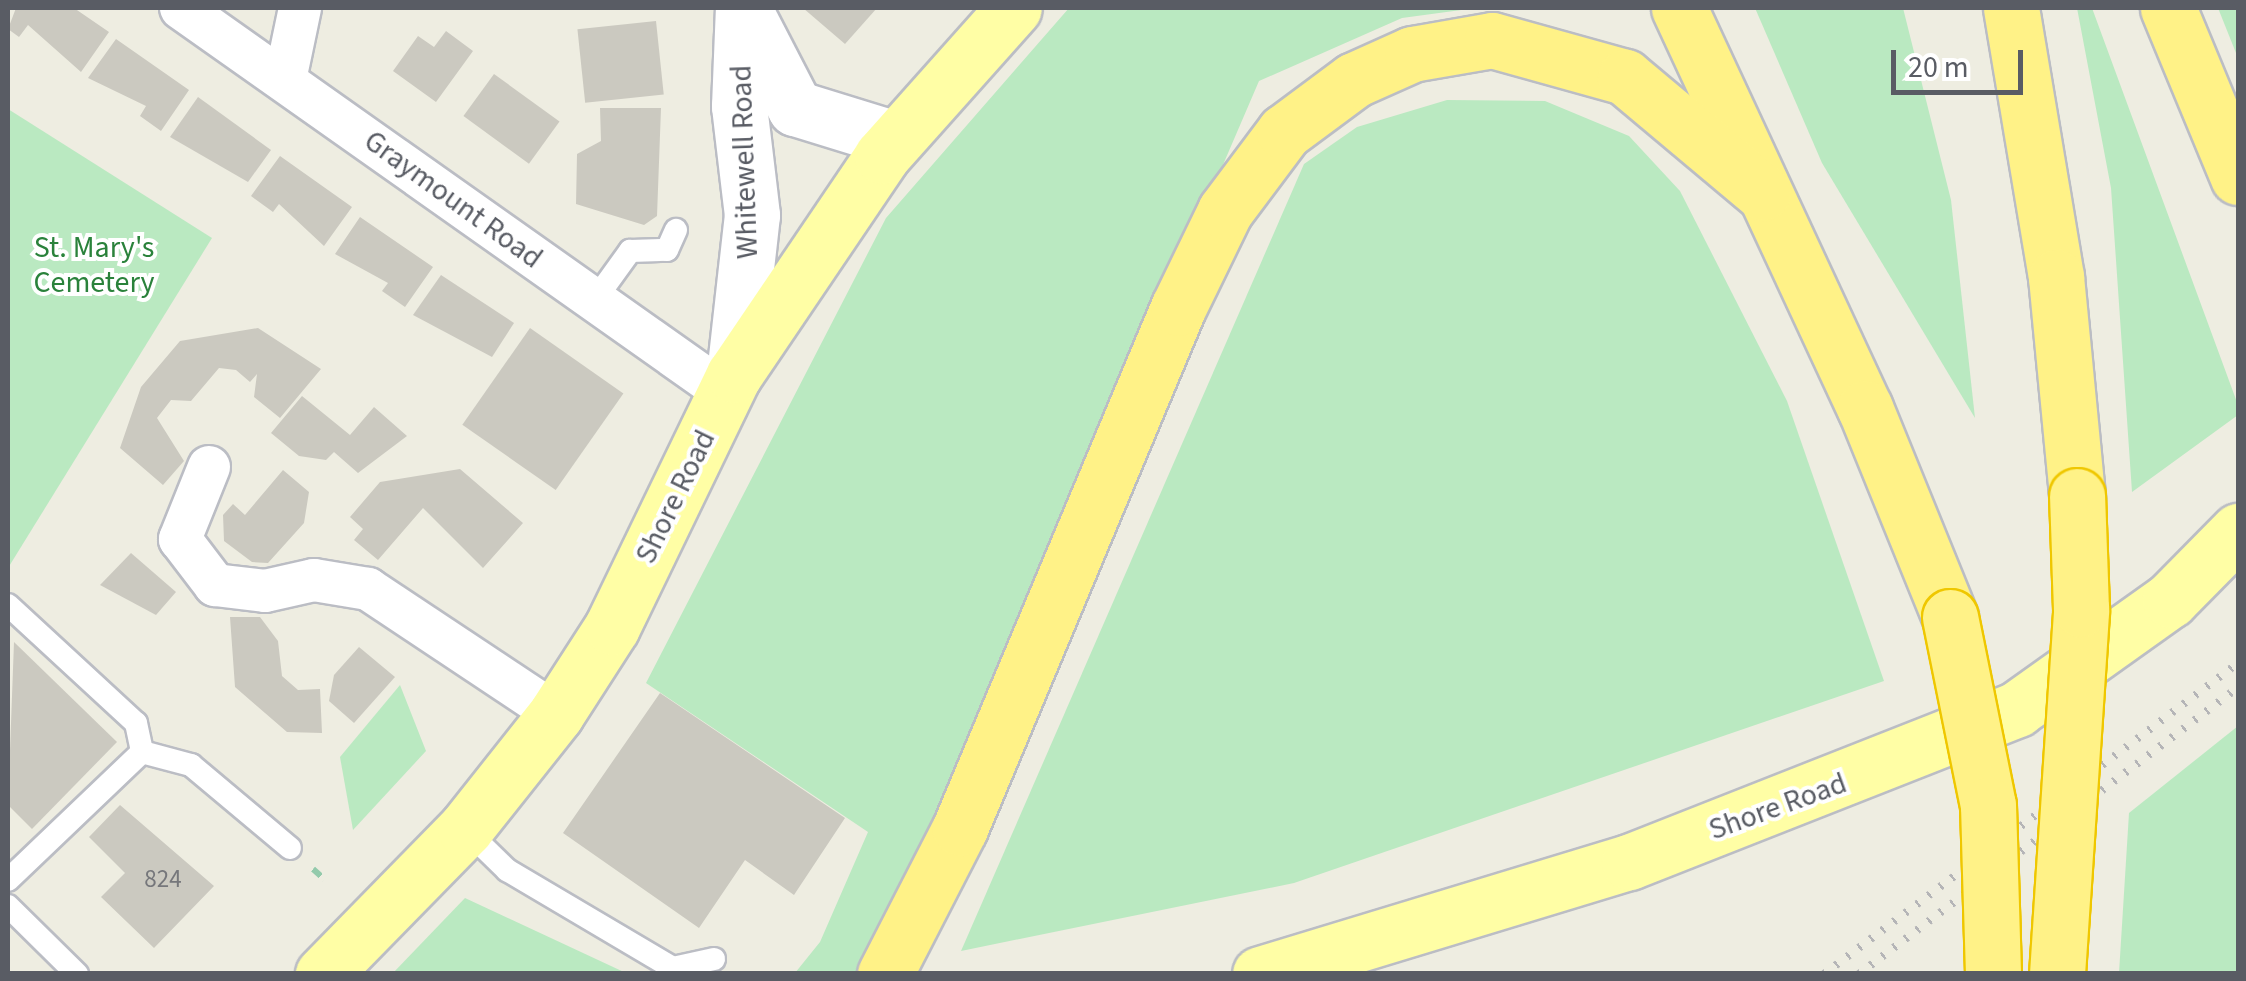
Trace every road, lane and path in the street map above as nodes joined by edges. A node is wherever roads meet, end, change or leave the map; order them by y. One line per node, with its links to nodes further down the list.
1 (181, 8): 8 (street, Graymount Road)
2 (300, 8): 8 (street)
3 (743, 8): 9 (street, Whitewell Road); 14 (street, Whitewell Road)
4 (1014, 8): 9 (main road, Shore Road)
5 (1680, 8): 11 (highway)
6 (2011, 8): 30 (highway, bridge)
7 (2168, 8): 10 (highway)
8 (285, 80): 13 (street, Graymount Road)
9 (896, 139): 14 (main road, Shore Road)
10 (2238, 177)
11 (1763, 193): 27 (highway); 29 (highway, bridge)
12 (676, 230): 13 (lane)
13 (594, 301): 14 (street, Graymount Road)
14 (730, 384): 18 (main road, Shore Road)
15 (210, 467): 18 (street)
16 (2238, 530): 28 (main road, Shore Road)
17 (8, 605): 19 (lane)
18 (556, 714): 20 (main road, Shore Road)
19 (142, 752): 21 (lane); 22 (lane)
20 (465, 829): 24 (lane); 26 (main road, Shore Road)
21 (290, 848)
22 (8, 880)
23 (8, 906): 25 (lane)
24 (714, 960)
25 (77, 974)
26 (322, 974)
27 (885, 974)
28 (1260, 974)
29 (1993, 974)
30 (2057, 974)

